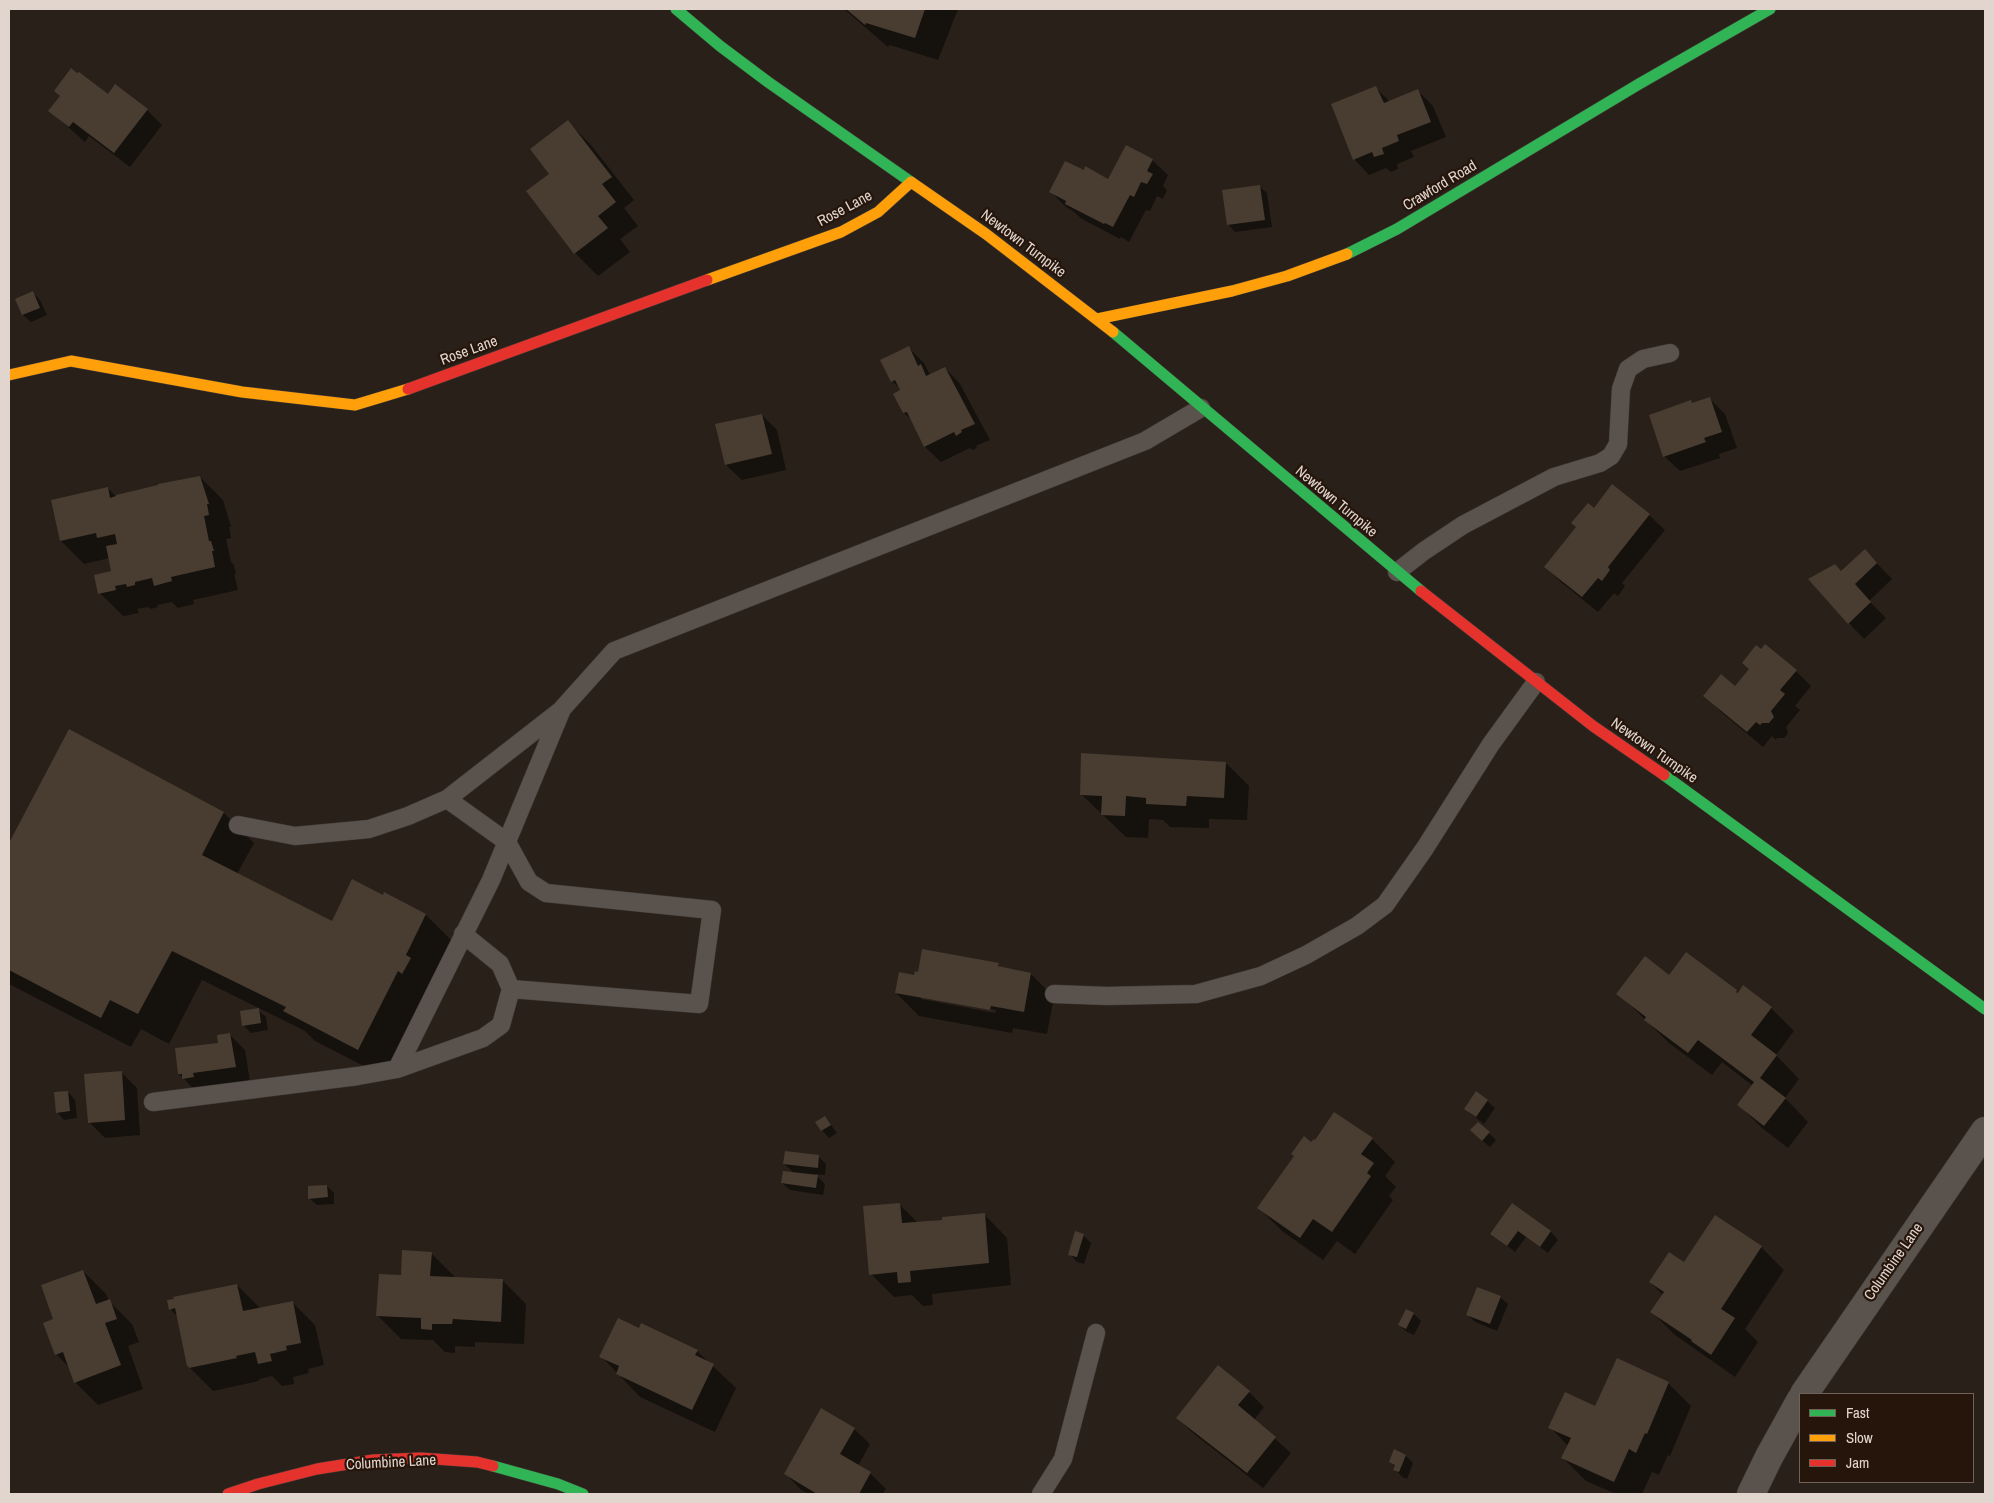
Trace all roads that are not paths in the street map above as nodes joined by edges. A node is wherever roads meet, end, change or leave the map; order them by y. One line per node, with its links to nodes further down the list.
1 (676, 9): 3 (street, Newtown Turnpike)
2 (1770, 9): 4 (street, Crawford Road)
3 (911, 182): 4 (street, Newtown Turnpike); 6 (street, Rose Lane)
4 (1097, 319): 7 (street, Newtown Turnpike)
5 (1670, 353): 8 (lane)
6 (9, 375)
7 (1201, 408): 8 (street, Newtown Turnpike); 10 (lane)
8 (1397, 572): 9 (street, Newtown Turnpike)
9 (1536, 682): 16 (lane); 17 (street, Newtown Turnpike)
10 (562, 709): 11 (lane); 13 (lane)
11 (447, 799): 12 (lane); 13 (lane)
12 (238, 825)
13 (507, 842): 14 (lane); 15 (lane)
14 (463, 934): 15 (lane); 18 (lane)
15 (511, 989): 18 (lane)
16 (1054, 994)
17 (1985, 1009)
18 (397, 1069): 19 (lane)
19 (153, 1102)
20 (1985, 1131): 22 (street, Columbine Lane)
21 (1096, 1332): 26 (lane)
22 (1805, 1393)
23 (1799, 1403): 27 (street)
24 (228, 1494): 25 (street, Columbine Lane)
25 (583, 1494)
26 (1041, 1494)
27 (1751, 1494)

